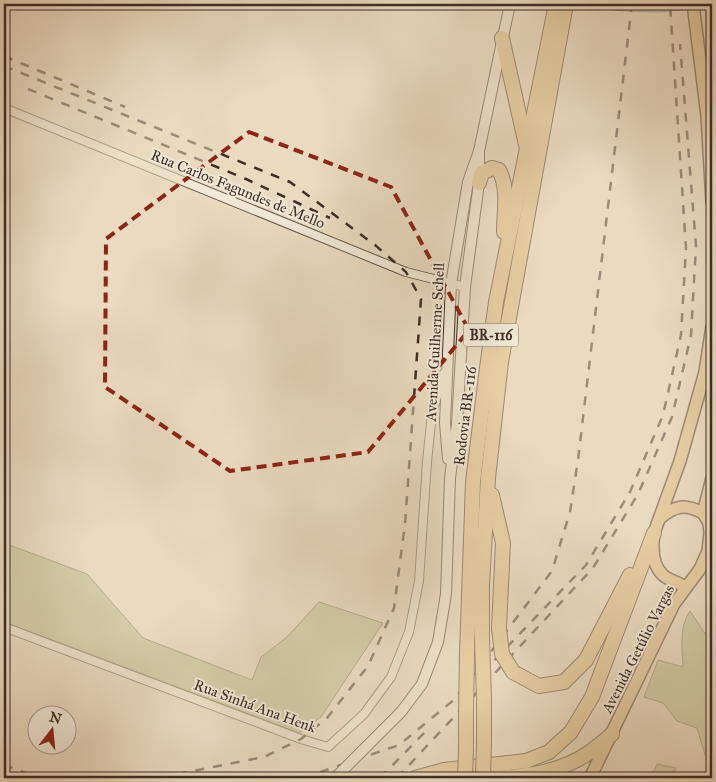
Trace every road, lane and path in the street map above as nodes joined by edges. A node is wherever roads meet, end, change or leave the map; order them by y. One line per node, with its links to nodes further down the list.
1 (556, 4): 5 (highway, Rodovia BR-116 / BR-116)
2 (566, 4): 5 (highway, Rodovia BR-116 / BR-116)
3 (509, 8): 6 (main road, Avenida Guilherme Schell)
4 (693, 8): 10 (main road)
5 (558, 21): 9 (highway, Rodovia BR-116 / BR-116); 20 (highway, Rodovia BR-116 / BR-116)
6 (502, 38): 8 (main road, Avenida Guilherme Schell); 9 (highway, BR-116)
7 (4, 108): 14 (street, Rua Carlos Fagundes de Mello)
8 (478, 151): 11 (main road, Avenida Guilherme Schell); 14 (main road, Avenida Guilherme Schell)
9 (527, 152): 13 (highway, Rodovia BR-116 / BR-116)
10 (711, 177): 12 (main road)
11 (479, 183): 13 (highway); 15 (main road, Avenida Guilherme Schell)
12 (712, 202)
13 (502, 271): 30 (highway, Rodovia BR-116 / BR-116, bridge)
14 (451, 284): 15 (street, Rua Carlos Fagundes de Mello); 17 (main road, Avenida Guilherme Schell)
15 (465, 287): 18 (main road, Avenida Guilherme Schell)
16 (712, 326): 23 (main road)
17 (448, 359): 18 (main road); 19 (main road, Avenida Guilherme Schell); 26 (street, Rua Sinhá Ana Henk)
18 (462, 360): 19 (main road, Avenida Guilherme Schell)
19 (450, 478): 28 (main road, Avenida Guilherme Schell, bridge)
20 (488, 478): 24 (highway, BR-116, bridge); 31 (highway, Rodovia BR-116 / BR-116, bridge)
21 (712, 478): 22 (main road)
22 (703, 513): 23 (main road); 25 (main road, Avenida Getúlio Vargas)
23 (660, 518): 24 (main road)
24 (654, 533): 25 (main road); 29 (highway)
25 (686, 587): 27 (main road, Avenida Getúlio Vargas)
26 (4, 627)
27 (612, 734): 32 (highway); 33 (main road, Avenida Getúlio Vargas)
28 (335, 778)
29 (415, 778)
30 (465, 778)
31 (483, 778)
32 (496, 778)
33 (590, 778)

